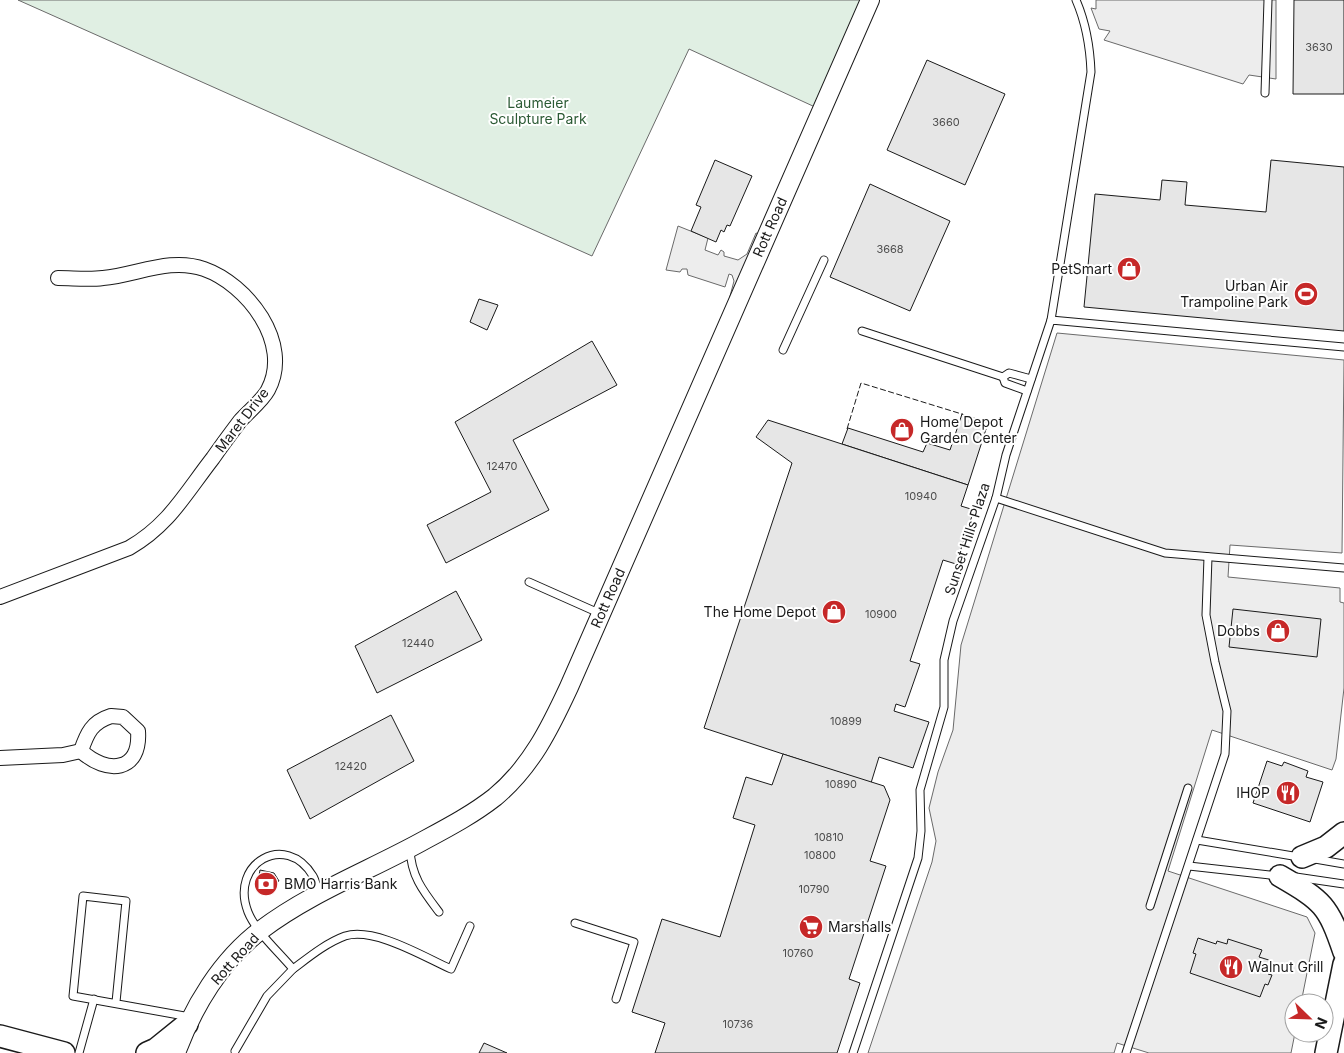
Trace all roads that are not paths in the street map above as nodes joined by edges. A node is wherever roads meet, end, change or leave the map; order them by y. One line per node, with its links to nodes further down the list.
1 (870, 0): 19 (street, Rott Road)
2 (1076, 0): 7 (lane, Sunset Hills Plaza)
3 (1268, 0): 4 (lane)
4 (1265, 93)
5 (824, 260): 10 (lane)
6 (58, 278): 18 (street, Maret Drive)
7 (1051, 320): 9 (lane); 12 (lane, Sunset Hills Plaza)
8 (862, 331): 11 (lane)
9 (1344, 347)
10 (783, 350)
11 (1003, 377): 12 (lane); 13 (lane)
12 (1031, 379): 13 (lane, Sunset Hills Plaza)
13 (1027, 391): 14 (lane, Sunset Hills Plaza)
14 (996, 498): 15 (lane); 50 (lane, Sunset Hills Plaza)
15 (1208, 557): 16 (lane); 24 (lane)
16 (1344, 568)
17 (529, 582): 19 (lane)
18 (0, 598)
19 (601, 614): 25 (street, Rott Road)
20 (82, 751): 21 (street)
21 (0, 758)
22 (1188, 788): 32 (lane)
23 (1344, 833): 26 (main road)
24 (1197, 840): 26 (lane); 28 (lane)
25 (410, 849): 31 (street, Rott Road); 33 (lane)
26 (1302, 857): 27 (lane)
27 (1344, 864)
28 (1188, 866): 29 (lane); 51 (lane)
29 (1280, 876): 30 (lane); 37 (main road)
30 (1344, 884)
31 (319, 894): 36 (street, Rott Road); 36 (lane)
32 (1150, 906)
33 (439, 912)
34 (574, 923): 40 (lane)
35 (470, 926): 39 (lane)
36 (261, 930): 39 (lane); 43 (street, Rott Road)
37 (1344, 952)
38 (1344, 964): 52 (main road)
39 (293, 969): 45 (lane)
40 (616, 998)
41 (94, 999): 42 (lane); 42 (lane); 47 (lane)
42 (116, 1002): 43 (lane)
43 (189, 1020): 48 (main road); 49 (street, Rott Road)
44 (0, 1036): 46 (main road)
45 (235, 1051)
46 (53, 1052)
47 (79, 1053)
48 (147, 1053)
49 (176, 1053)
50 (853, 1053)
51 (1126, 1053)
52 (1326, 1053)

